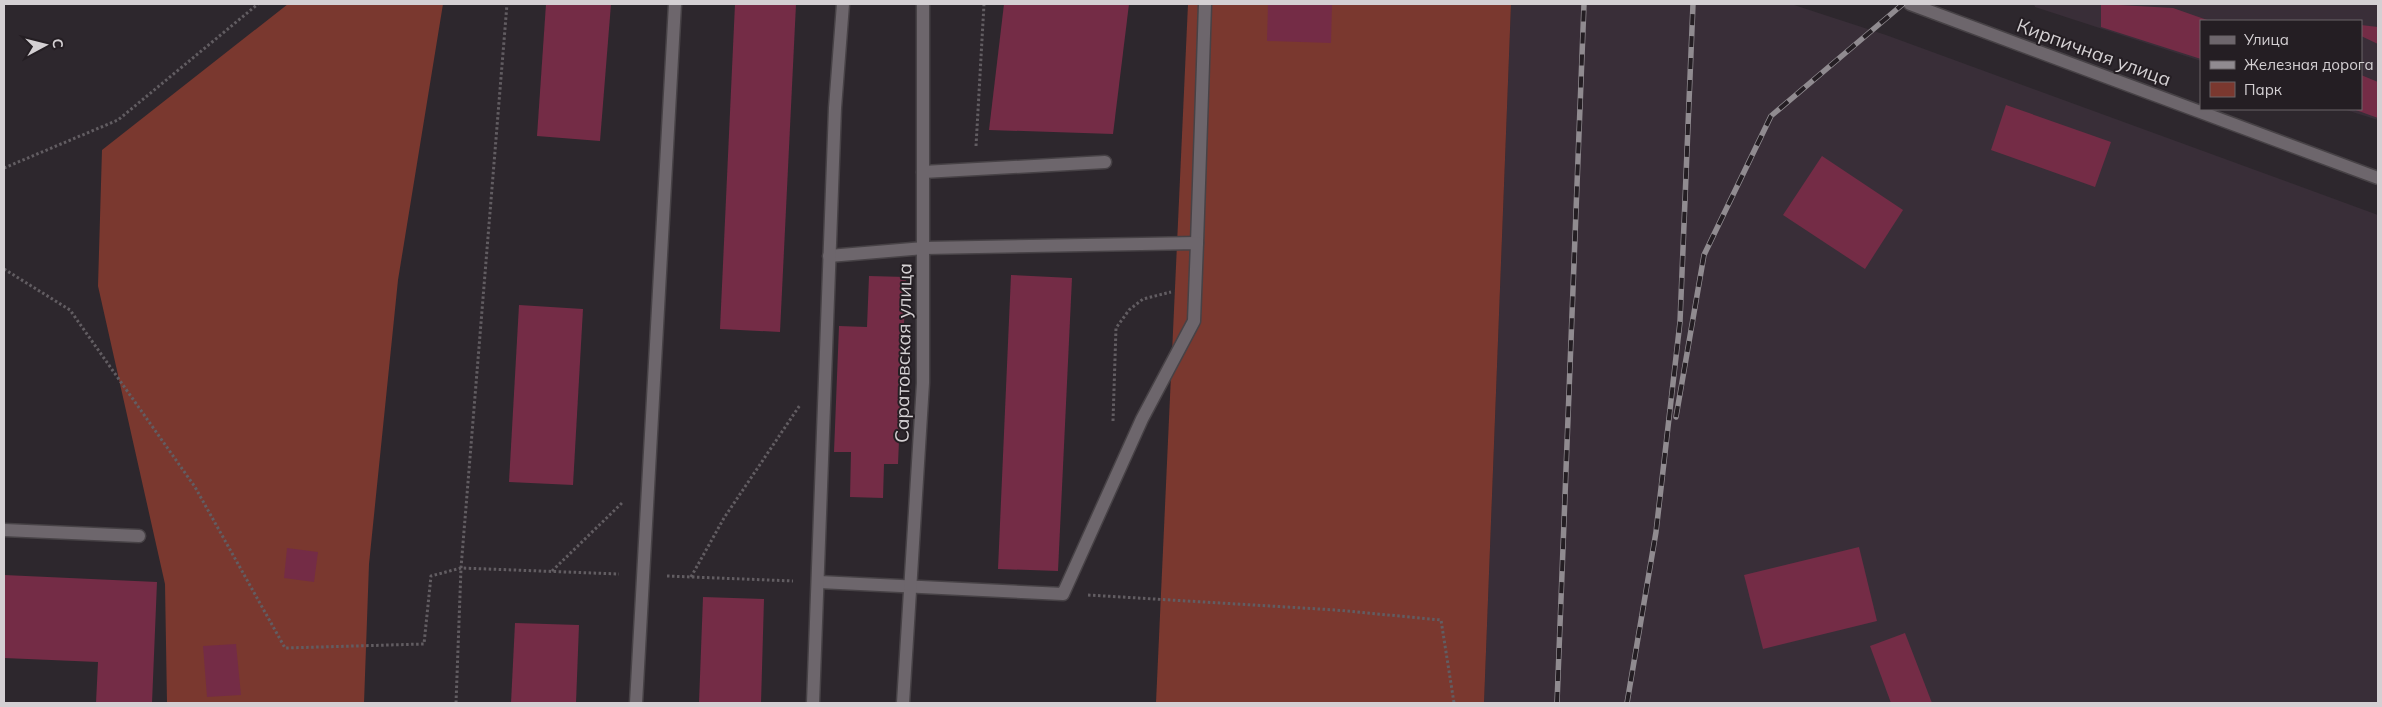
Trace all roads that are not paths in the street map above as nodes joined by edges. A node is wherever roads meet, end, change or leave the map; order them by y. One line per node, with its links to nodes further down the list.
1 (675, 4): 16 (street)
2 (844, 4): 11 (street)
3 (924, 4): 7 (street, Саратовская улица)
4 (1205, 4): 9 (street)
5 (1910, 4): 8 (street, Кирпичная улица)
6 (1105, 162): 7 (street)
7 (924, 172): 10 (street, Саратовская улица)
8 (2378, 178)
9 (1197, 243): 10 (street); 15 (street)
10 (924, 248): 11 (street); 15 (street, Саратовская улица)
11 (829, 256): 14 (street)
12 (4, 530): 13 (street)
13 (139, 536)
14 (819, 582): 15 (street); 17 (street)
15 (911, 587): 18 (street, Саратовская улица)
16 (636, 703)
17 (813, 703)
18 (902, 703)

